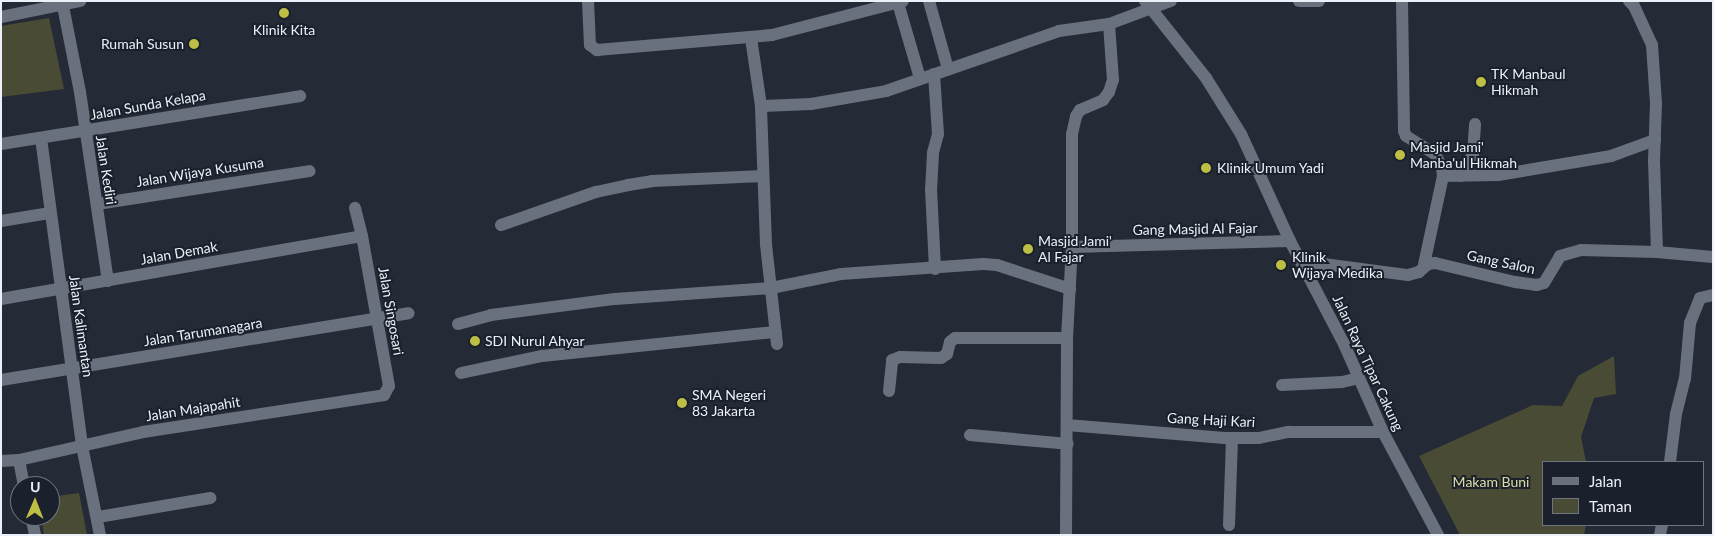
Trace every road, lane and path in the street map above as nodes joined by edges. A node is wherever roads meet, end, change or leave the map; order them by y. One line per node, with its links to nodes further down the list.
1 (80, 1): 10 (street)
2 (588, 1): 14 (street)
3 (929, 1): 15 (street)
4 (1171, 1): 11 (street)
5 (1299, 1): 6 (street)
6 (1319, 1)
7 (1402, 1): 27 (street)
8 (1629, 1): 23 (street)
9 (900, 2): 14 (street); 17 (street)
10 (63, 3): 12 (street); 21 (street, Jalan Kediri)
11 (1148, 5): 13 (street); 35 (street, Jalan Raya Tipar Cakung)
12 (1, 17)
13 (1109, 24): 15 (street); 36 (street)
14 (751, 38): 19 (street)
15 (948, 69): 16 (street)
16 (934, 74): 17 (street); 41 (street)
17 (920, 78): 19 (street)
18 (300, 96): 21 (street, Jalan Sunda Kelapa)
19 (761, 106): 26 (street)
20 (1474, 124): 28 (street)
21 (85, 131): 22 (street, Jalan Sunda Kelapa); 29 (street, Jalan Kediri)
22 (41, 138): 24 (street, Jalan Sunda Kelapa); 31 (street, Jalan Kalimantan)
23 (1655, 140): 28 (street); 37 (street)
24 (1, 144)
25 (309, 171): 29 (street, Jalan Wijaya Kusuma)
26 (763, 176): 33 (street); 44 (street)
27 (1443, 176): 28 (street); 40 (street)
28 (1461, 176)
29 (97, 204): 42 (street, Jalan Kediri)
30 (355, 208): 34 (street)
31 (50, 213): 32 (street); 43 (street, Jalan Kalimantan)
32 (1, 221)
33 (501, 225)
34 (362, 236): 42 (street, Jalan Demak); 49 (street, Jalan Singosari)
35 (1290, 241): 36 (street, Gang Masjid Al Fajar); 39 (street, Jalan Raya Tipar Cakung)
36 (1072, 247): 45 (street)
37 (1657, 252): 38 (street, Gang Salon); 40 (street, Gang Salon)
38 (1713, 257)
39 (1301, 261): 40 (street, Gang Salon); 54 (street, Jalan Raya Tipar Cakung)
40 (1424, 265)
41 (935, 269): 44 (street); 45 (street)
42 (108, 281): 43 (street, Jalan Demak)
43 (60, 288): 47 (street, Jalan Demak); 52 (street, Jalan Kalimantan)
44 (771, 288): 50 (street); 53 (street)
45 (1070, 289): 51 (street)
46 (1713, 295): 67 (street)
47 (1, 299)
48 (409, 313): 49 (street, Jalan Tarumanagara)
49 (377, 318): 52 (street, Jalan Tarumanagara); 57 (street, Jalan Singosari)
50 (458, 324)
51 (1067, 338): 58 (street); 59 (street)
52 (72, 367): 55 (street, Jalan Tarumanagara); 64 (street, Jalan Kalimantan)
53 (461, 373)
54 (1359, 378): 56 (street); 60 (street, Jalan Raya Tipar Cakung)
55 (1, 380)
56 (1282, 385)
57 (388, 390): 64 (street, Jalan Majapahit)
58 (889, 391)
59 (1067, 425): 62 (street, Gang Haji Kari); 63 (street)
60 (1383, 432): 62 (street, Gang Haji Kari); 76 (street, Jalan Raya Tipar Cakung)
61 (970, 435): 63 (street)
62 (1232, 438): 71 (street)
63 (1068, 444): 75 (street)
64 (82, 446): 65 (street, Jalan Majapahit); 70 (street, Jalan Kalimantan)
65 (19, 460): 66 (street, Jalan Majapahit); 68 (street)
66 (1, 461)
67 (1670, 461)
68 (22, 476)
69 (210, 498): 70 (street)
70 (98, 517): 74 (street, Jalan Kalimantan)
71 (1229, 525)
72 (26, 535): 73 (street)
73 (35, 535)
74 (100, 535)
75 (1066, 535)
76 (1438, 535)

